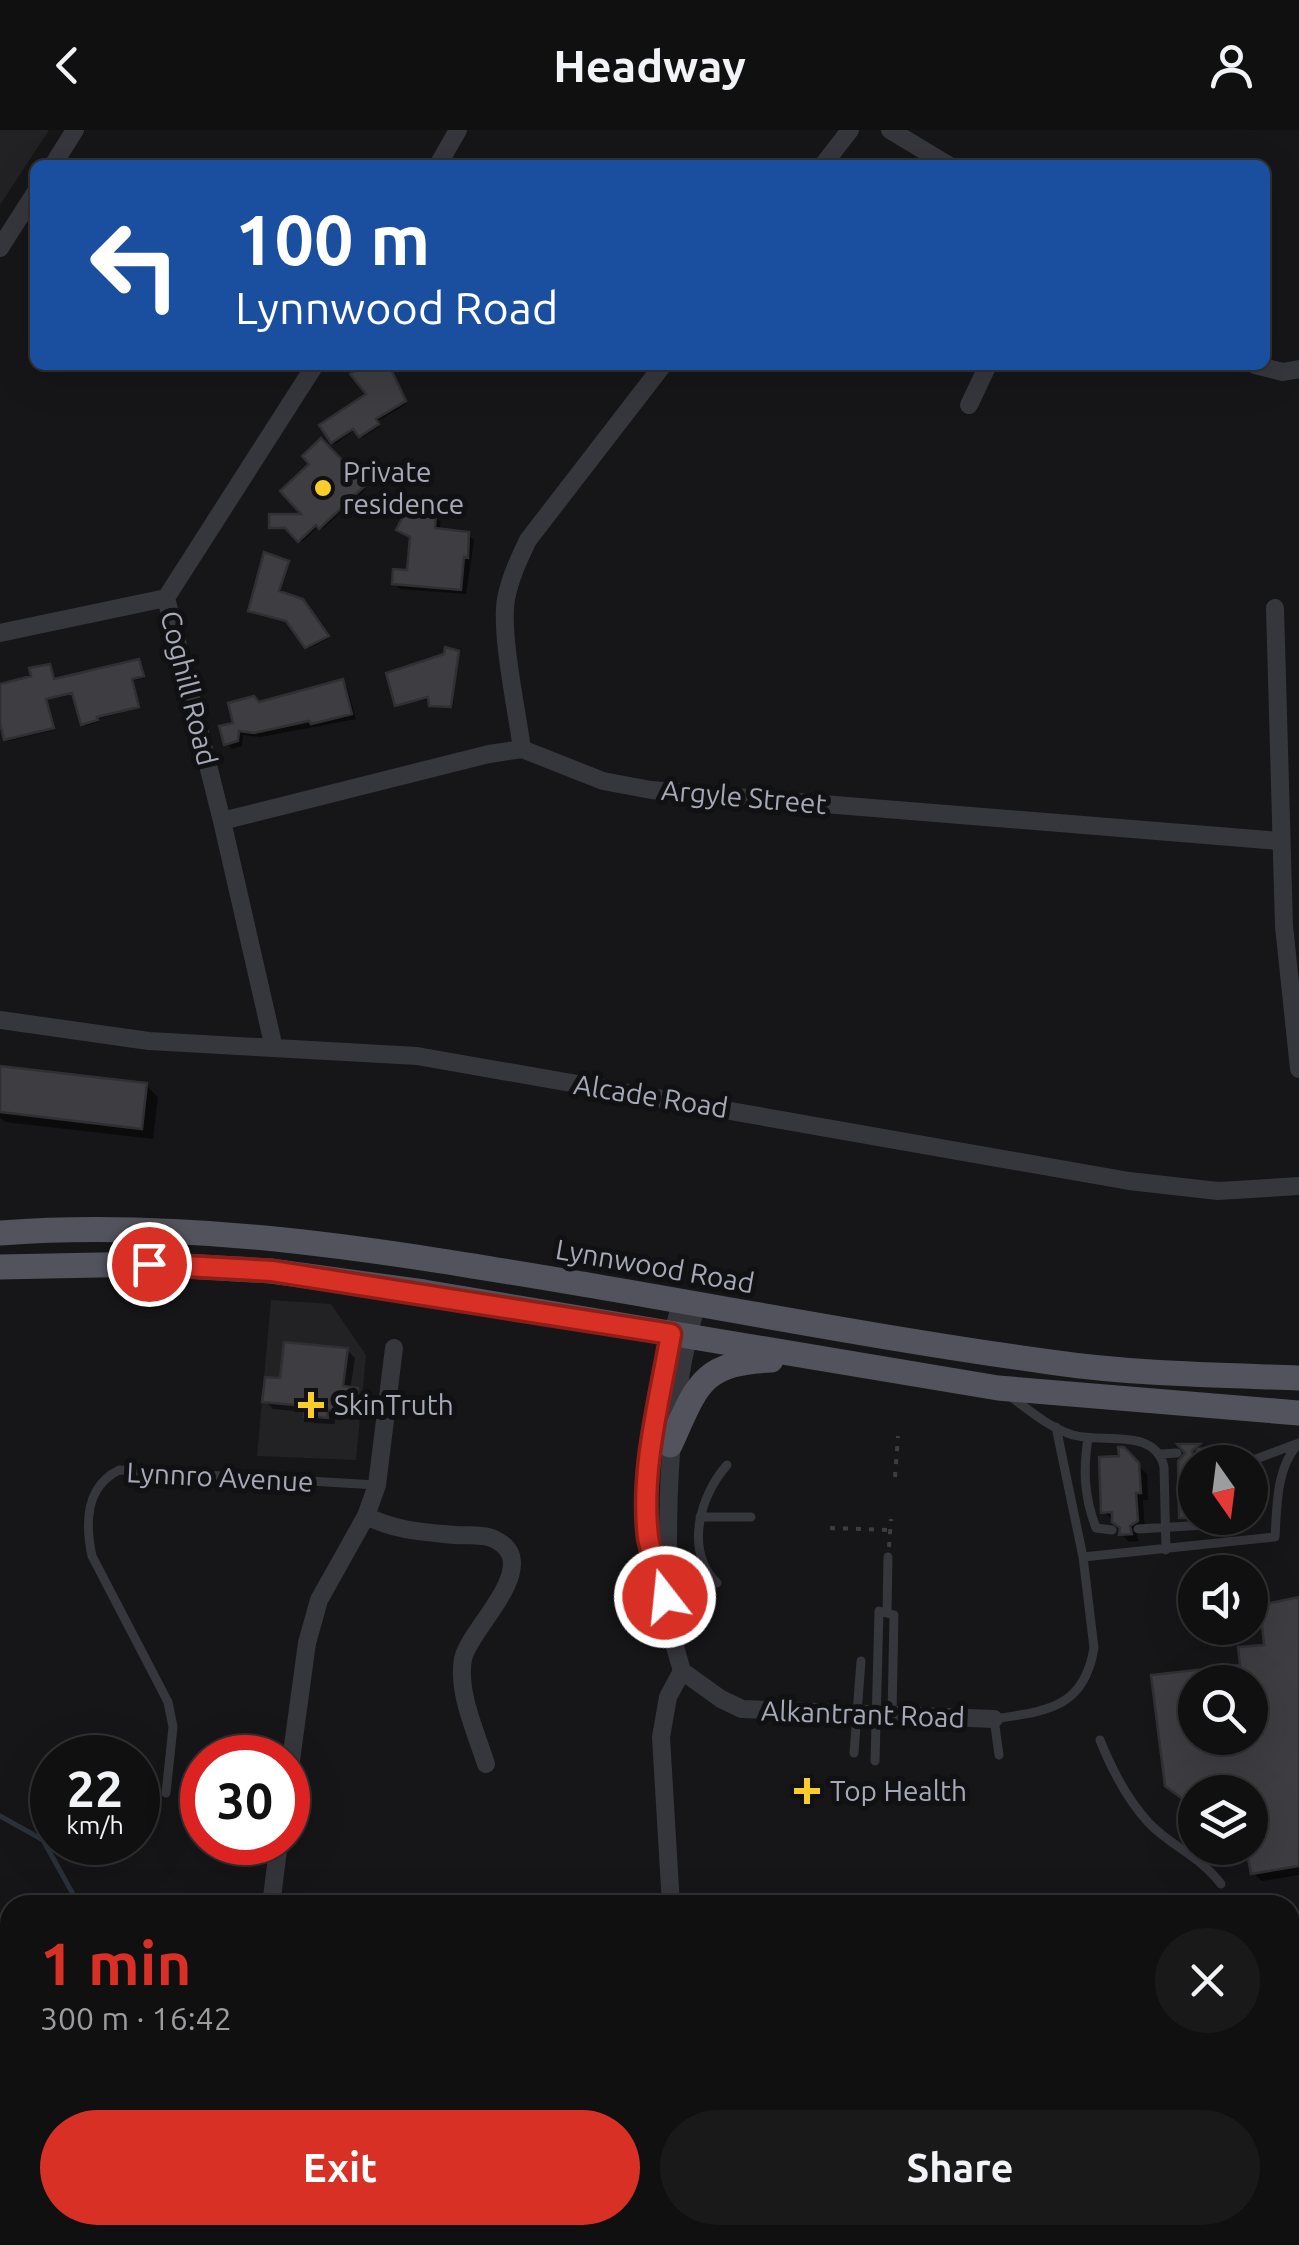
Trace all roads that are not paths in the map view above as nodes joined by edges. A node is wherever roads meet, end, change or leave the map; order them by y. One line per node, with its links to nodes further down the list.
1 (75, 130): 5 (street)
2 (458, 130): 6 (street)
3 (850, 130): 7 (street)
4 (890, 130): 8 (street)
5 (56, 160)
6 (441, 160)
7 (827, 160)
8 (940, 160)
9 (30, 201): 10 (street)
10 (0, 248)
11 (1270, 369): 12 (street)
12 (1299, 369)
13 (312, 370): 17 (street, Coghill Road)
14 (659, 370): 20 (street)
15 (986, 370): 16 (street)
16 (969, 405)
17 (166, 598): 19 (street); 21 (street, Coghill Road)
18 (1275, 608): 22 (street)
19 (0, 633)
20 (522, 749): 21 (street); 22 (street, Argyle Street)
21 (222, 821): 24 (street, Coghill Road)
22 (1280, 841): 25 (street)
23 (0, 1020): 24 (street, Alcade Road)
24 (274, 1048): 26 (street, Alcade Road)
25 (1299, 1069)
26 (1299, 1186)
27 (0, 1233): 29 (main road, Lynnwood Road)
28 (0, 1266): 30 (main road)
29 (689, 1302): 30 (street); 33 (main road, Lynnwood Road)
30 (679, 1335): 32 (main road); 39 (street); 55 (street)
31 (394, 1348): 44 (street)
32 (811, 1358): 34 (main road); 39 (main road)
33 (1299, 1378)
34 (998, 1388): 35 (main road); 36 (lane)
35 (1299, 1413)
36 (1056, 1427): 37 (lane); 54 (lane)
37 (1088, 1438): 41 (lane); 51 (lane)
38 (1299, 1443): 42 (lane); 52 (lane)
39 (670, 1445): 55 (street)
40 (1178, 1453): 41 (lane)
41 (1161, 1454): 50 (lane)
42 (1268, 1455)
43 (727, 1465): 46 (lane)
44 (377, 1485): 45 (street); 70 (lane, Lynnro Avenue)
45 (366, 1516): 64 (street); 69 (street)
46 (700, 1517): 47 (lane); 56 (lane)
47 (751, 1517)
48 (1178, 1527): 50 (lane)
49 (1138, 1528): 50 (lane)
50 (1165, 1528): 52 (lane)
51 (1112, 1530)
52 (1166, 1550): 54 (lane)
53 (888, 1557): 57 (lane)
54 (1083, 1558): 63 (lane)
55 (663, 1576): 61 (street)
56 (717, 1583)
57 (887, 1613): 59 (lane); 60 (lane)
58 (861, 1660): 62 (lane)
59 (876, 1661): 60 (lane); 62 (lane)
60 (893, 1662): 62 (lane)
61 (682, 1672): 62 (street, Alkantrant Road); 74 (street)
62 (874, 1716): 63 (street, Alkantrant Road); 66 (lane); 68 (lane)
63 (994, 1718): 67 (lane)
64 (294, 1735)
65 (1100, 1740): 72 (lane)
66 (854, 1753)
67 (999, 1755)
68 (875, 1761)
69 (486, 1764)
70 (166, 1793)
71 (276, 1865): 73 (street)
72 (1221, 1884)
73 (272, 1895)
74 (669, 1895)

